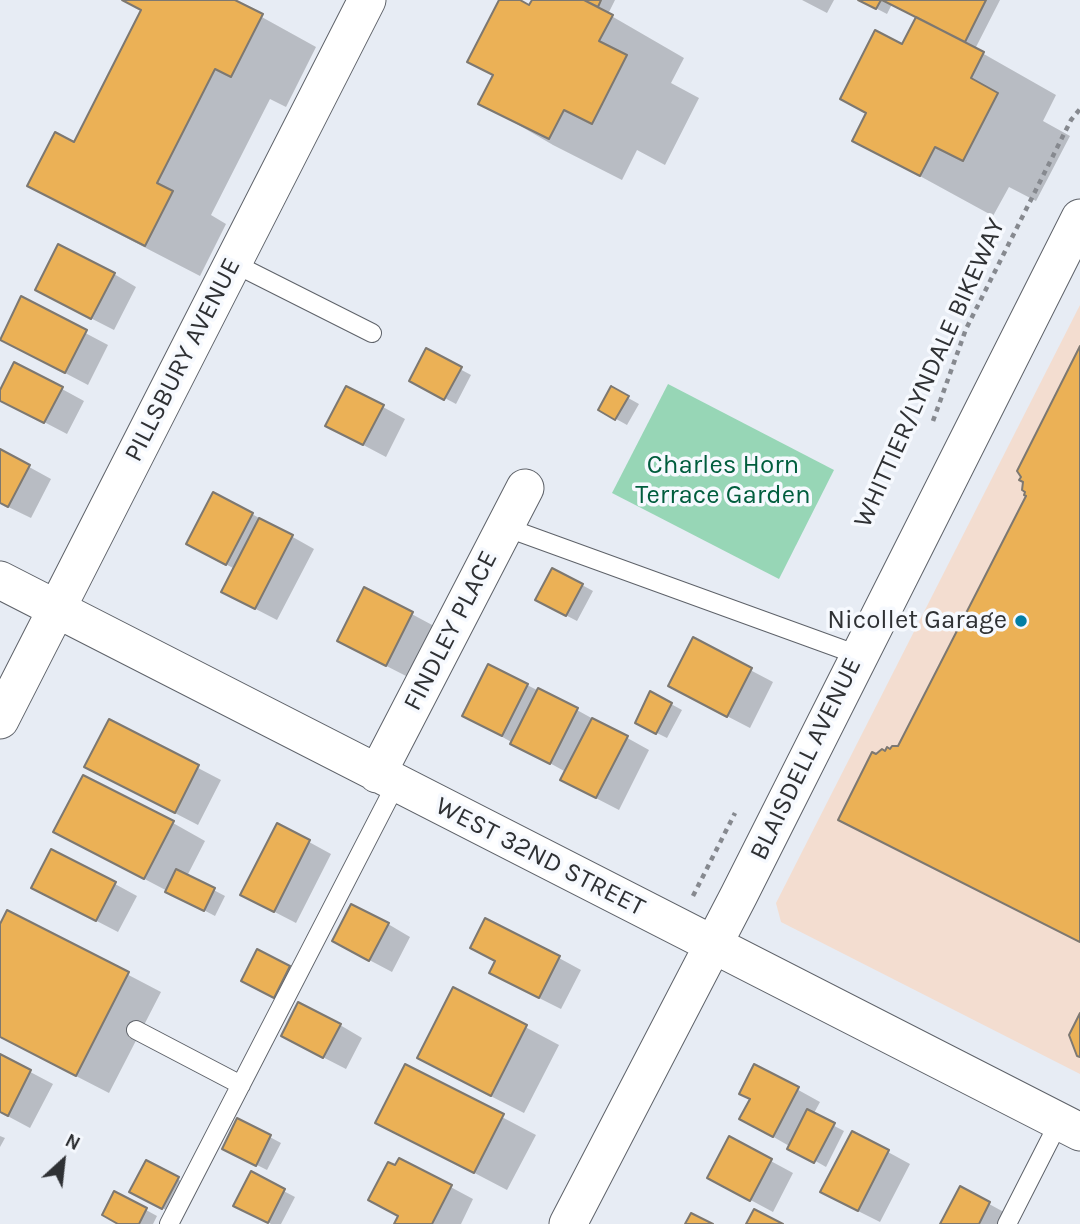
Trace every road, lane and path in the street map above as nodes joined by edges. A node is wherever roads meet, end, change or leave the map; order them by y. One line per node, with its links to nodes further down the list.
1 (367, 0): 4 (street, PILLSBURY AVENUE)
2 (1080, 109): 6 (path, WHITTIER/LYNDALE BIKEWAY)
3 (1080, 218): 11 (street, BLAISDELL AVENUE)
4 (233, 263): 5 (lane); 10 (street, PILLSBURY AVENUE)
5 (372, 333)
6 (931, 426)
7 (525, 488): 8 (street, FINDLEY PLACE)
8 (505, 527): 11 (lane); 13 (street, FINDLEY PLACE)
9 (0, 580): 10 (street, WEST 32ND STREET)
10 (57, 608): 12 (street, PILLSBURY AVENUE); 13 (street, WEST 32ND STREET)
11 (859, 654): 16 (street, BLAISDELL AVENUE)
12 (0, 720)
13 (387, 779): 16 (street, WEST 32ND STREET); 18 (lane)
14 (740, 804): 15 (path)
15 (701, 878)
16 (713, 945): 19 (street, WEST 32ND STREET); 21 (street, BLAISDELL AVENUE)
17 (136, 1030): 18 (lane)
18 (241, 1085): 20 (lane)
19 (1070, 1127): 22 (lane)
20 (169, 1224)
21 (568, 1224)
22 (1007, 1224)

